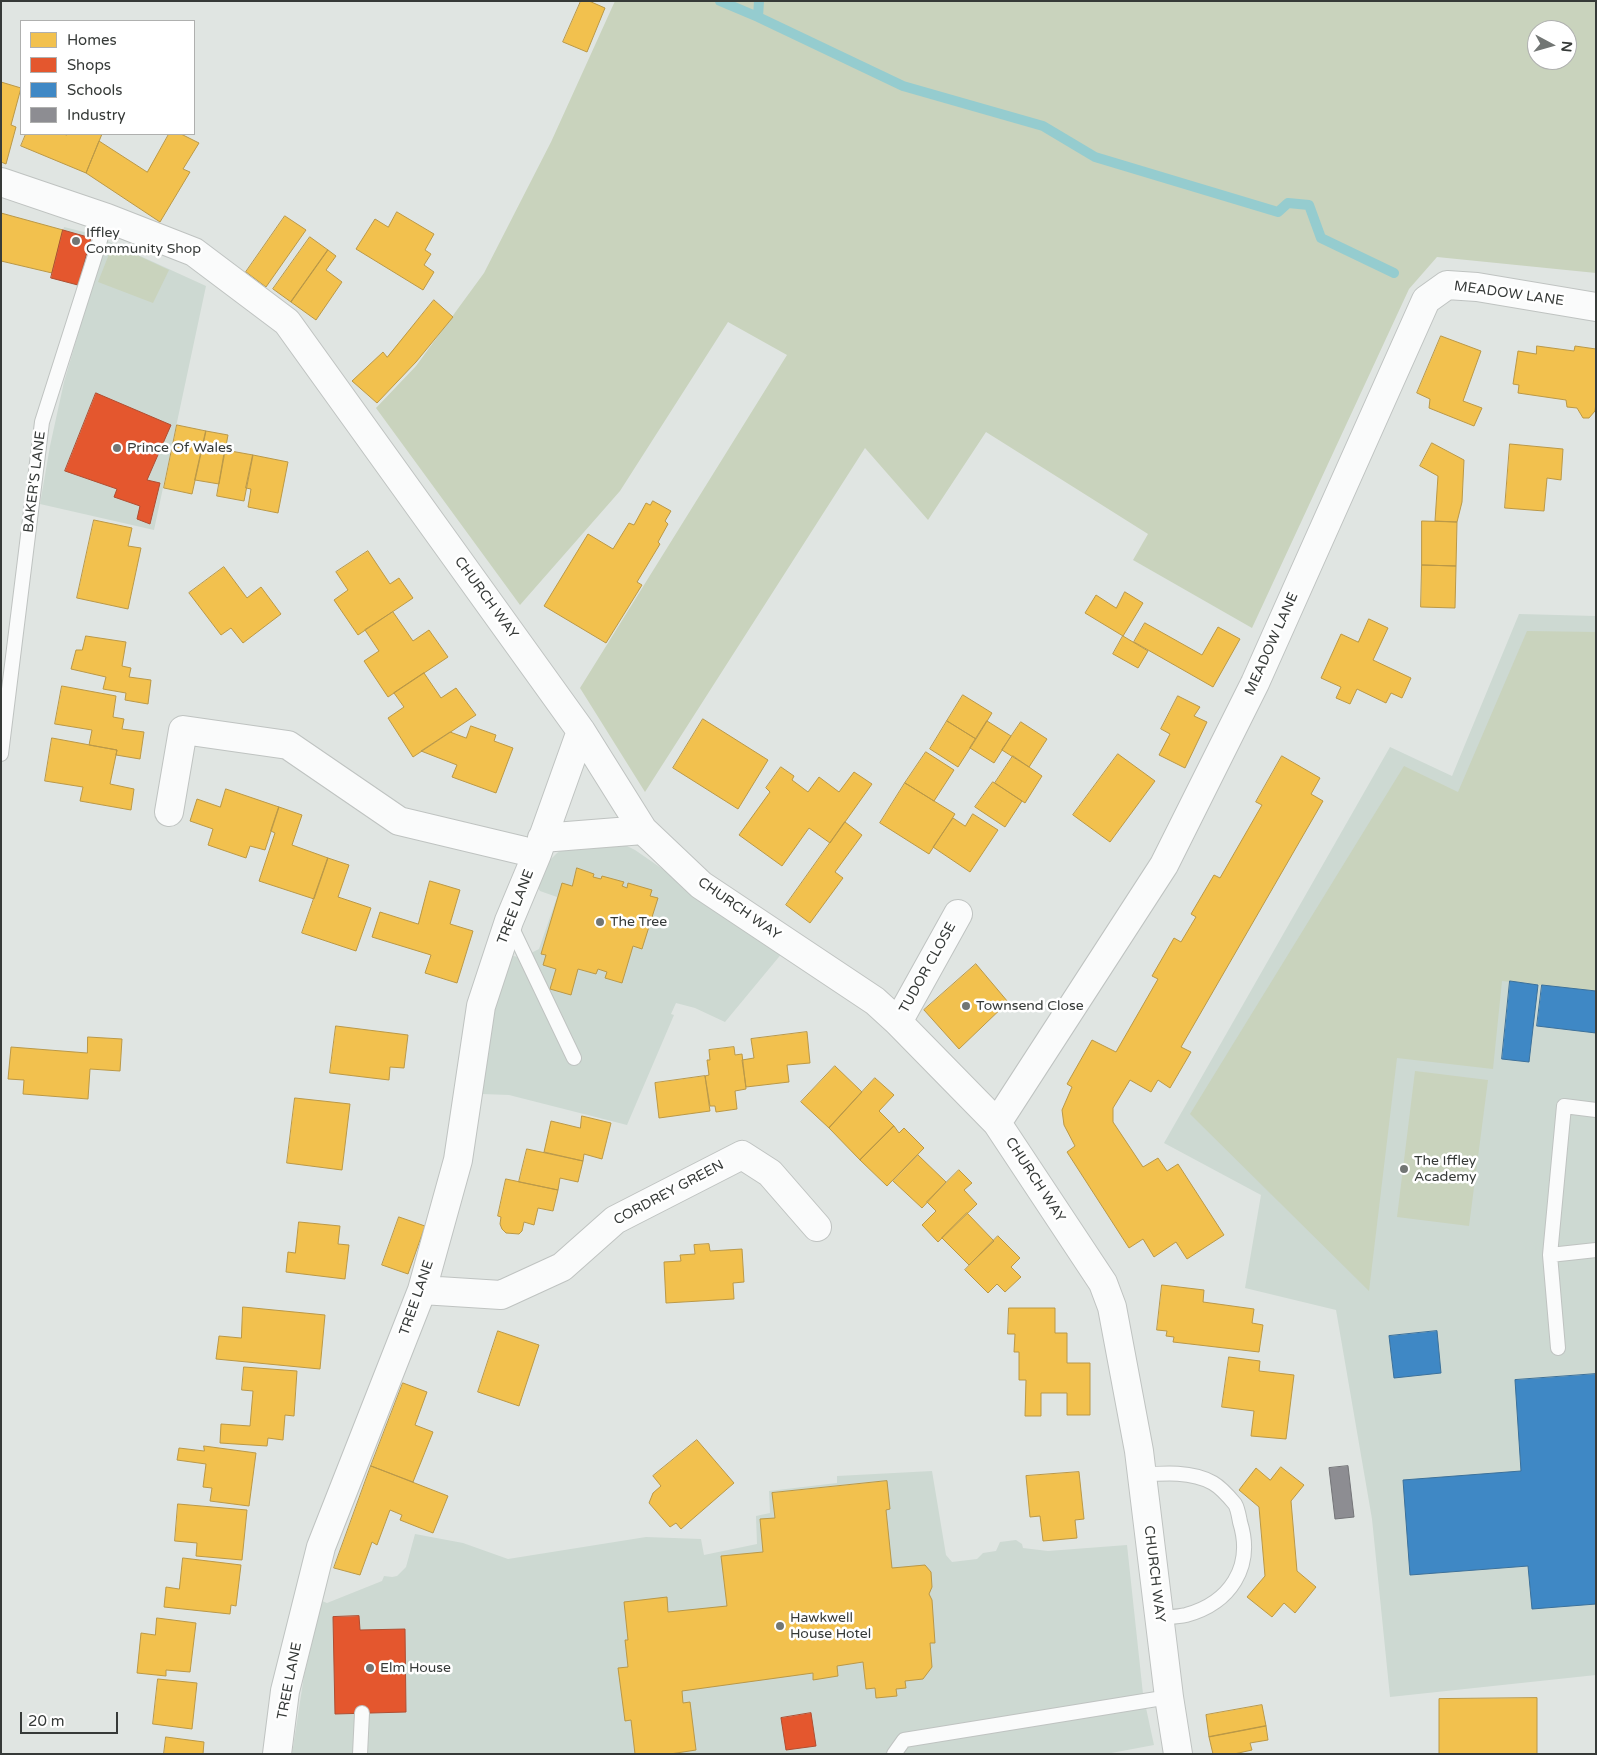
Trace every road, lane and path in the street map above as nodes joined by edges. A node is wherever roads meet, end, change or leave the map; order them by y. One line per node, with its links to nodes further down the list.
1 (1, 182): 2 (street, CHURCH WAY)
2 (107, 218): 4 (street, CHURCH WAY); 5 (lane, BAKER'S LANE)
3 (1596, 307): 14 (street, MEADOW LANE)
4 (581, 731): 7 (street, CHURCH WAY); 8 (street, TREE LANE)
5 (1, 754)
6 (169, 812): 8 (street)
7 (643, 830): 8 (street); 11 (street, CHURCH WAY)
8 (540, 846): 10 (street, TREE LANE)
9 (958, 914): 11 (street, TUDOR CLOSE)
10 (509, 921): 12 (lane); 18 (street, TREE LANE)
11 (898, 1022): 14 (street, CHURCH WAY)
12 (574, 1058)
13 (1596, 1110): 17 (lane)
14 (997, 1123): 20 (street, CHURCH WAY)
15 (817, 1227): 18 (street, CORDREY GREEN)
16 (1596, 1250): 17 (lane)
17 (1550, 1255): 19 (lane)
18 (422, 1290): 24 (street, TREE LANE)
19 (1558, 1348)
20 (1141, 1475): 21 (street, CHURCH WAY); 21 (lane)
21 (1159, 1618): 22 (street, CHURCH WAY)
22 (1169, 1697): 26 (lane); 27 (street, CHURCH WAY)
23 (362, 1713): 25 (lane)
24 (277, 1754)
25 (360, 1754)
26 (894, 1754)
27 (1178, 1754)

